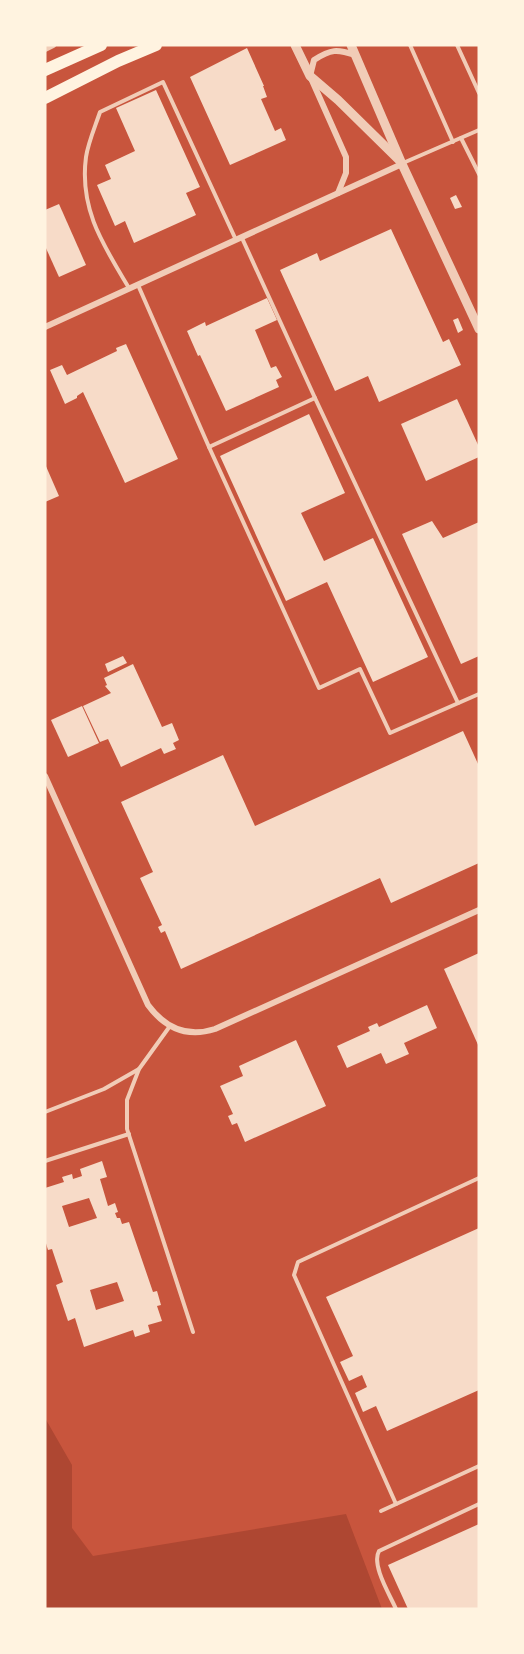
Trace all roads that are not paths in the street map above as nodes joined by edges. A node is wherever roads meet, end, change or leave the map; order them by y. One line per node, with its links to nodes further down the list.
1 (53, 45): 8 (street)
2 (101, 45): 10 (highway)
3 (156, 45): 13 (highway)
4 (295, 45): 11 (street)
5 (351, 45): 9 (street)
6 (410, 45): 16 (lane)
7 (457, 45): 12 (lane)
8 (45, 49)
9 (356, 55): 11 (street); 17 (street)
10 (45, 70)
11 (310, 76): 17 (street); 19 (street)
12 (479, 93)
13 (45, 98)
14 (479, 130): 15 (lane)
15 (461, 138): 16 (lane); 18 (lane)
16 (453, 142): 17 (lane)
17 (402, 164): 19 (street); 24 (street)
18 (479, 174)
19 (338, 194): 20 (street)
20 (239, 238): 21 (street); 22 (lane); 25 (lane)
21 (138, 285): 22 (street); 26 (lane)
22 (129, 288): 23 (street)
23 (45, 327)
24 (479, 329)
25 (315, 398): 26 (lane); 28 (lane)
26 (209, 447): 28 (lane)
27 (479, 694): 28 (lane)
28 (458, 703)
29 (45, 776): 31 (street)
30 (479, 910): 31 (street)
31 (171, 1026): 32 (lane)
32 (139, 1069): 33 (lane); 34 (lane)
33 (45, 1112)
34 (129, 1134): 35 (lane); 37 (lane)
35 (45, 1161)
36 (479, 1178): 39 (lane)
37 (193, 1332)
38 (479, 1466): 39 (lane)
39 (396, 1504): 41 (lane)
40 (479, 1504): 42 (lane)
41 (381, 1510)
42 (396, 1609)

